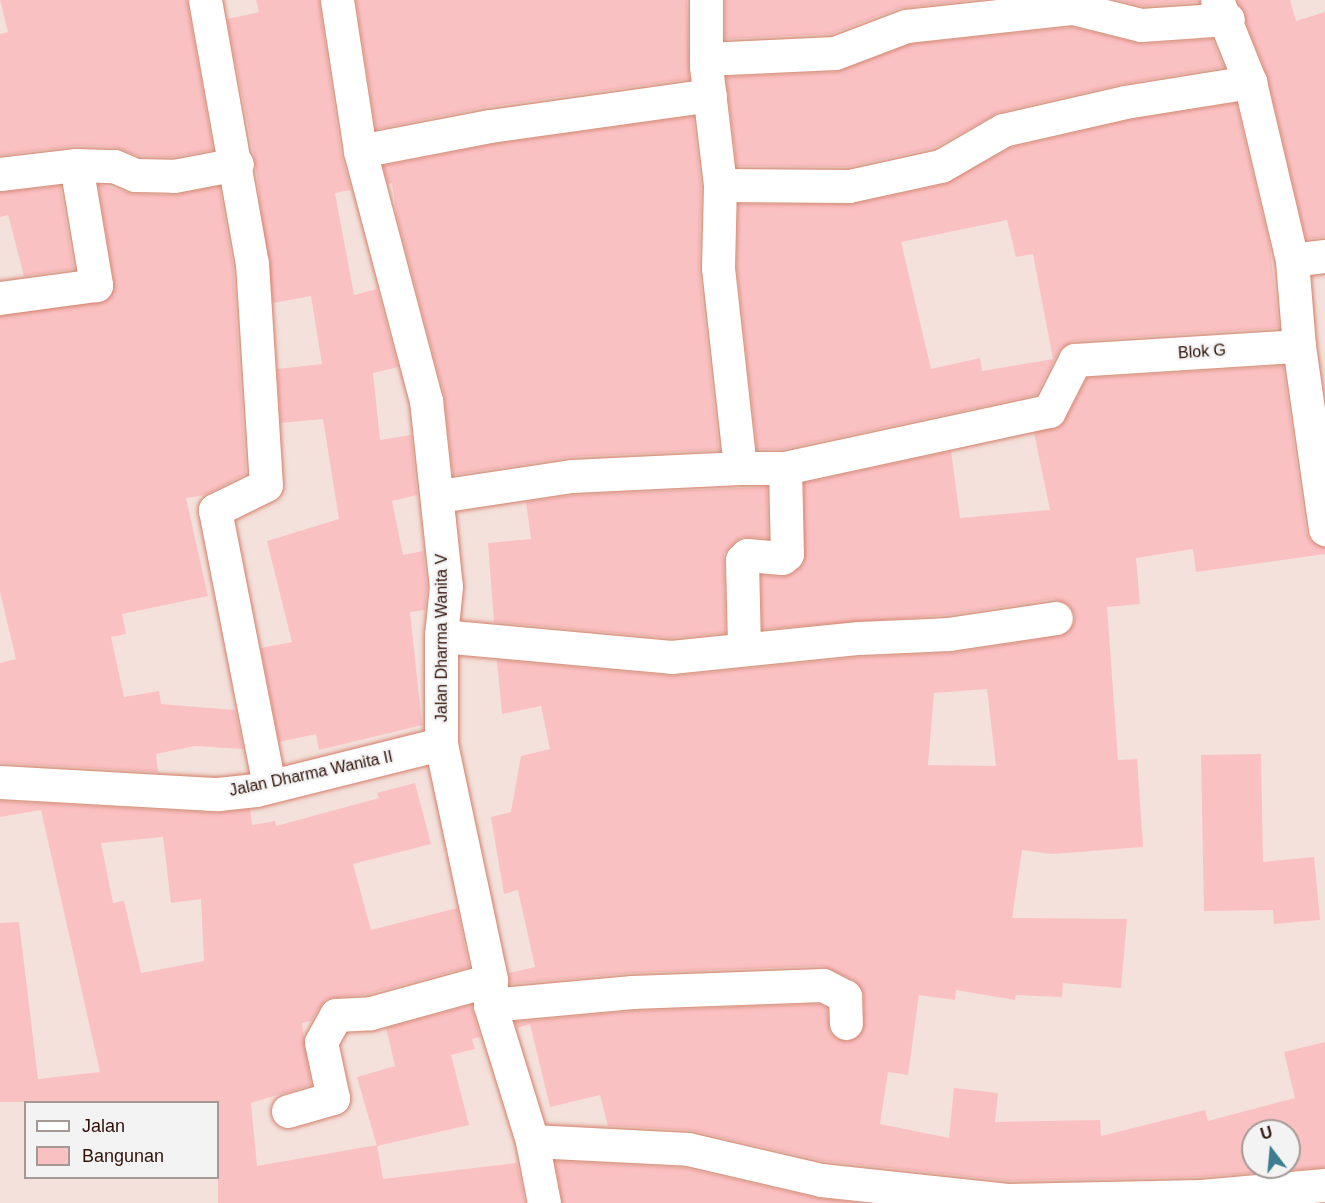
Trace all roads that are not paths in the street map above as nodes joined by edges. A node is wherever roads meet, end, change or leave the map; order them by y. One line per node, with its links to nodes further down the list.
1 (205, 0): 9 (street)
2 (337, 0): 8 (street, Jalan Dharma Wanita V)
3 (706, 0): 5 (street)
4 (1222, 10): 5 (street); 6 (street)
5 (706, 59): 7 (street)
6 (1250, 82): 12 (street); 14 (street)
7 (710, 95): 8 (street); 12 (street)
8 (360, 151): 19 (street, Jalan Dharma Wanita V)
9 (237, 164): 10 (street); 26 (street)
10 (76, 165): 11 (street); 15 (street)
11 (0, 174)
12 (720, 185): 17 (street)
13 (1325, 256): 14 (street)
14 (1292, 260): 16 (street)
15 (0, 298)
16 (1299, 346): 18 (street, Blok G); 20 (street)
17 (740, 468): 18 (street); 19 (street)
18 (785, 468): 23 (street)
19 (439, 496): 22 (street, Jalan Dharma Wanita V)
20 (1325, 529)
21 (1056, 618): 23 (street)
22 (441, 636): 23 (street); 24 (street, Jalan Dharma Wanita V)
23 (744, 649)
24 (441, 744): 26 (street, Jalan Dharma Wanita II); 27 (street, Jalan Dharma Wanita V)
25 (0, 782): 26 (street, Jalan Dharma Wanita II)
26 (269, 786)
27 (490, 993): 28 (street); 29 (street); 30 (street, Jalan Dharma Wanita V)
28 (846, 1023)
29 (288, 1111)
30 (532, 1141): 31 (street); 32 (street, Jalan Dharma Wanita V)
31 (1325, 1185)
32 (544, 1203)

